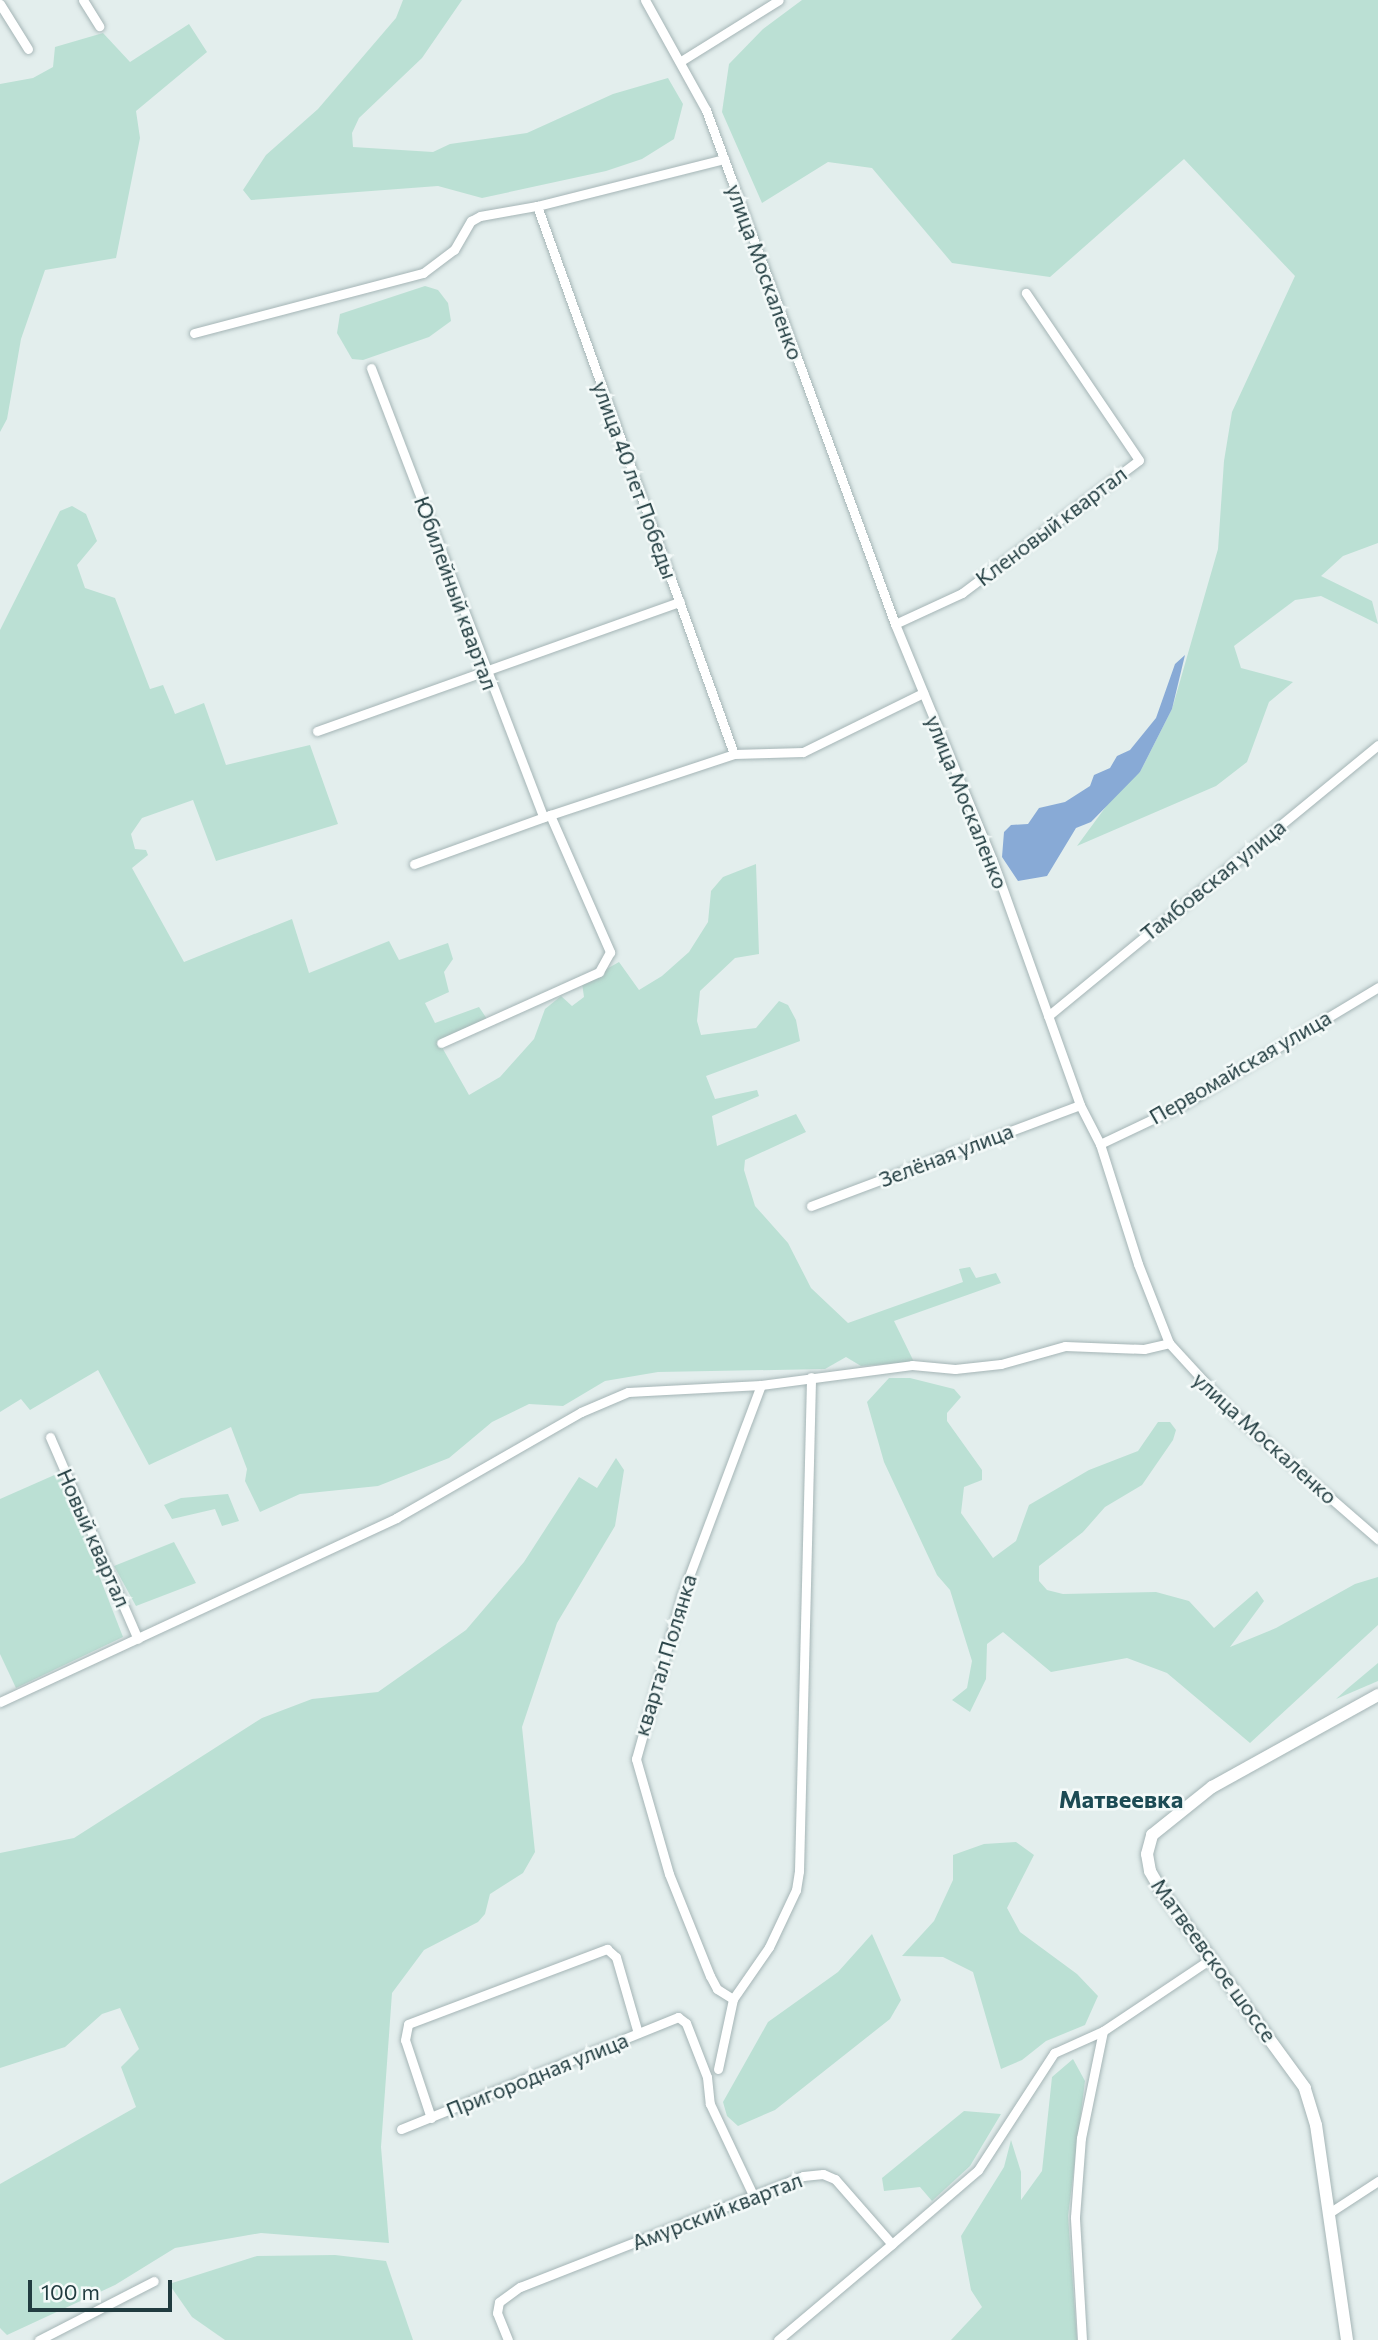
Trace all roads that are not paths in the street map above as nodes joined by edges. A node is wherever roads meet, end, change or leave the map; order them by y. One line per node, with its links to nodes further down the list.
1 (83, 0): 5 (street)
2 (645, 0): 7 (street, улица Москаленко)
3 (779, 0): 7 (street)
4 (0, 4): 6 (street)
5 (99, 26)
6 (28, 49)
7 (681, 61): 8 (street, улица Москаленко)
8 (724, 159): 9 (street); 14 (street, улица Москаленко)
9 (537, 206): 11 (street); 13 (street, улица 40 лет Победы)
10 (1026, 293): 14 (street, Кленовый квартал)
11 (194, 333)
12 (371, 368): 15 (street, Юбилейный квартал)
13 (680, 601): 15 (street); 19 (street, улица 40 лет Победы)
14 (895, 624): 16 (street, улица Москаленко)
15 (484, 673): 17 (street); 20 (street, Юбилейный квартал)
16 (923, 693): 19 (street); 23 (street, улица Москаленко)
17 (317, 731)
18 (1378, 745): 23 (street, Тамбовская улица)
19 (734, 754): 20 (street)
20 (547, 816): 21 (street); 24 (street, Юбилейный квартал)
21 (414, 864)
22 (1378, 988): 26 (street, Первомайская улица)
23 (1048, 1016): 25 (street, улица Москаленко)
24 (441, 1043)
25 (1080, 1105): 26 (street, улица Москаленко); 27 (street, Зелёная улица)
26 (1100, 1144): 28 (street, улица Москаленко)
27 (811, 1206)
28 (1169, 1343): 29 (street); 32 (street, улица Москаленко)
29 (811, 1377): 30 (street); 37 (street)
30 (761, 1385): 33 (street); 37 (street, квартал Полянка)
31 (50, 1437): 33 (street, Новый квартал)
32 (1378, 1539)
33 (138, 1639): 35 (street)
34 (1378, 1695): 36 (main road, Матвеевское шоссе)
35 (0, 1702)
36 (1212, 1958): 38 (street); 45 (main road, Матвеевское шоссе)
37 (733, 1999): 40 (street)
38 (1103, 2031): 46 (street); 51 (street)
39 (638, 2033): 41 (street, Пригородная улица); 41 (street); 44 (street, Пригородная улица)
40 (718, 2070)
41 (431, 2118): 42 (street, Пригородная улица)
42 (401, 2129)
43 (1378, 2181): 45 (street)
44 (753, 2195): 46 (street, Амурский квартал); 49 (street, Амурский квартал)
45 (1329, 2213): 52 (main road, Матвеевское шоссе)
46 (892, 2244): 50 (street)
47 (154, 2281): 48 (street)
48 (38, 2340)
49 (508, 2340)
50 (778, 2340)
51 (1082, 2340)
52 (1346, 2340)

